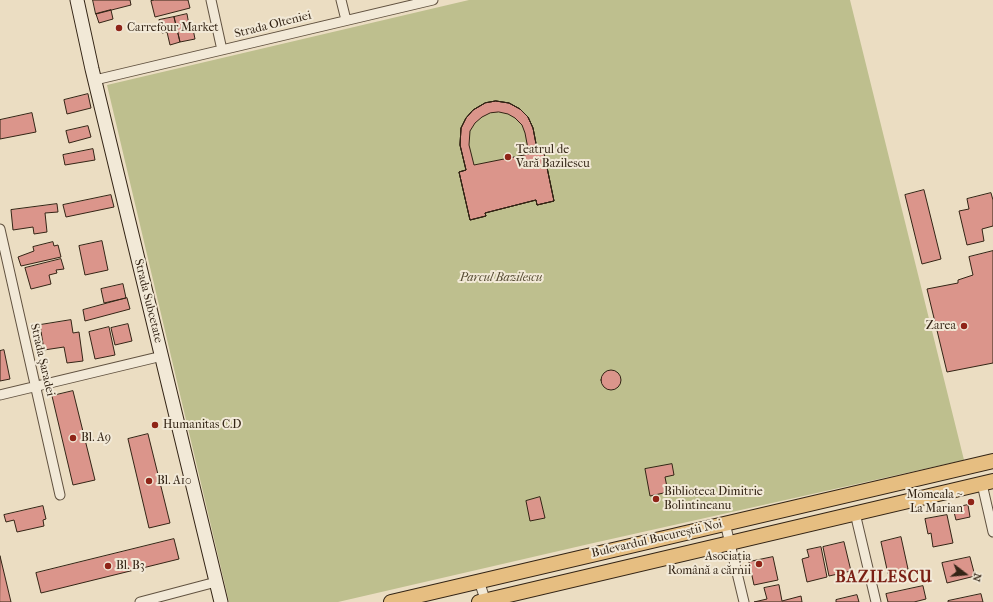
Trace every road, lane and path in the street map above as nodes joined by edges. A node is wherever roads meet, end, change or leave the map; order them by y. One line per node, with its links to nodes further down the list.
1 (77, 0): 7 (street, Strada Subcetate)
2 (211, 0): 6 (street)
3 (341, 0): 5 (street)
4 (433, 0): 5 (street, Strada Olteniei)
5 (346, 20): 6 (street, Strada Olteniei)
6 (222, 50): 7 (street, Strada Olteniei)
7 (95, 80): 9 (street, Strada Subcetate)
8 (0, 229): 10 (street, Strada Șaradei)
9 (162, 356): 10 (street); 20 (street, Strada Subcetate)
10 (35, 387): 11 (street); 14 (street, Strada Șaradei)
11 (0, 395)
12 (993, 461): 16 (main road, Bulevardul Bucureștii Noi)
13 (988, 483): 15 (main road, Bulevardul Bucureștii Noi); 17 (street)
14 (60, 495)
15 (855, 513): 18 (main road, Bulevardul Bucureștii Noi); 26 (street)
16 (726, 523): 18 (street); 19 (main road, Bulevardul Bucureștii Noi)
17 (993, 532)
18 (730, 542): 24 (main road, Bulevardul Bucureștii Noi); 25 (street)
19 (479, 581): 23 (main road, Bulevardul Bucureștii Noi); 24 (street)
20 (216, 582): 21 (street); 22 (street, Strada Subcetate)
21 (140, 602)
22 (221, 602)
23 (391, 602)
24 (483, 602)
25 (744, 602)
26 (876, 602)

